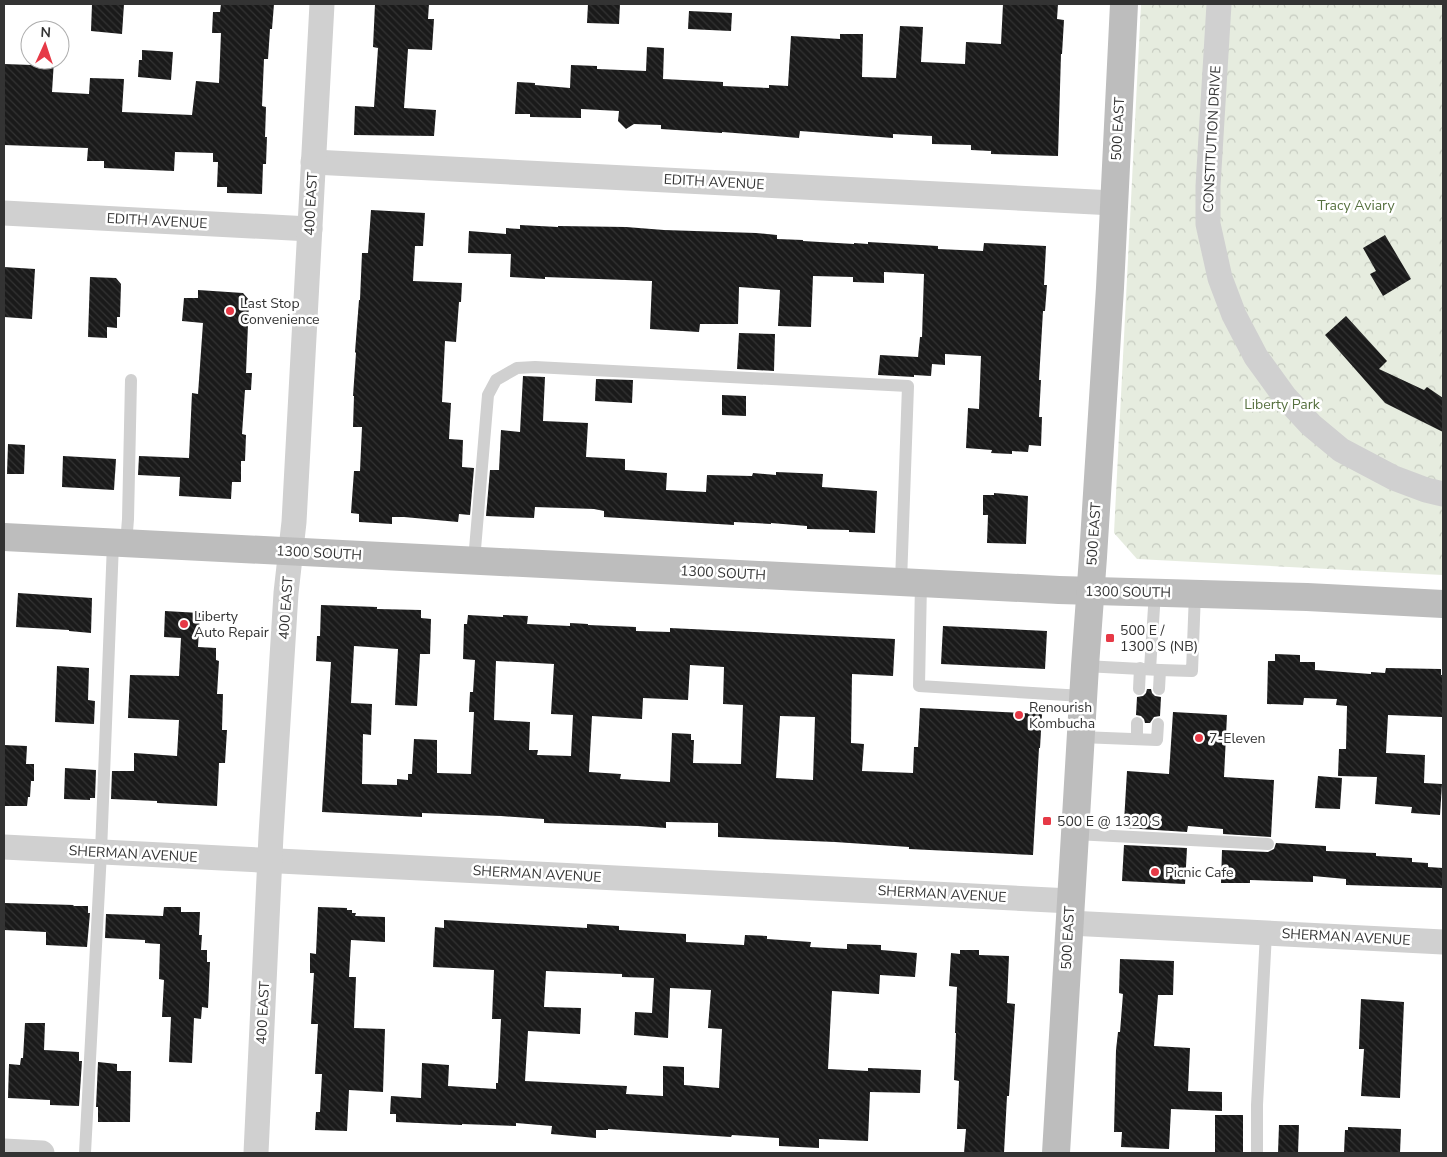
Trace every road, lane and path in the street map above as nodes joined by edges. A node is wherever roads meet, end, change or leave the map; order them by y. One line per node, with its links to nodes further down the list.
1 (322, 4): 4 (street, 400 EAST)
2 (1124, 4): 5 (main road, 500 EAST)
3 (1220, 4): 9 (street, CONSTITUTION DRIVE)
4 (313, 162): 5 (street, EDITH AVENUE); 7 (street, 400 EAST)
5 (1114, 203): 15 (main road, 500 EAST)
6 (4, 213): 7 (street, EDITH AVENUE)
7 (310, 229): 12 (street, 400 EAST)
8 (131, 380): 11 (lane)
9 (1443, 494)
10 (4, 537): 11 (main road, 1300 SOUTH)
11 (120, 543): 12 (main road, 1300 SOUTH); 31 (lane)
12 (291, 552): 13 (main road, 1300 SOUTH); 32 (street, 400 EAST)
13 (474, 561): 14 (main road, 1300 SOUTH); 14 (lane)
14 (911, 582): 15 (main road, 1300 SOUTH); 23 (lane)
15 (1090, 591): 16 (main road, 1300 SOUTH); 19 (main road, 500 EAST)
16 (1155, 592): 17 (main road, 1300 SOUTH); 20 (lane)
17 (1195, 593): 18 (main road, 1300 SOUTH); 20 (lane)
18 (1443, 604)
19 (1085, 666): 20 (lane); 23 (main road, 500 EAST)
20 (1150, 669): 21 (lane); 22 (lane)
21 (1139, 689)
22 (1159, 689)
23 (1083, 696): 26 (main road, 500 EAST)
24 (1137, 723): 27 (lane)
25 (1158, 724): 27 (lane)
26 (1080, 736): 27 (lane); 28 (main road, 500 EAST)
27 (1137, 739)
28 (1075, 834): 29 (lane); 33 (main road, 500 EAST)
29 (1268, 844)
30 (4, 847): 31 (street, SHERMAN AVENUE)
31 (101, 852): 32 (street, SHERMAN AVENUE); 38 (lane)
32 (270, 860): 33 (street, SHERMAN AVENUE); 39 (street, 400 EAST)
33 (1070, 912): 34 (street, SHERMAN AVENUE); 40 (main road, 500 EAST)
34 (1266, 933): 35 (street, SHERMAN AVENUE); 41 (lane)
35 (1443, 942)
36 (4, 1151): 37 (street)
37 (42, 1153)
38 (85, 1153)
39 (256, 1153)
40 (1056, 1153)
41 (1257, 1153)

